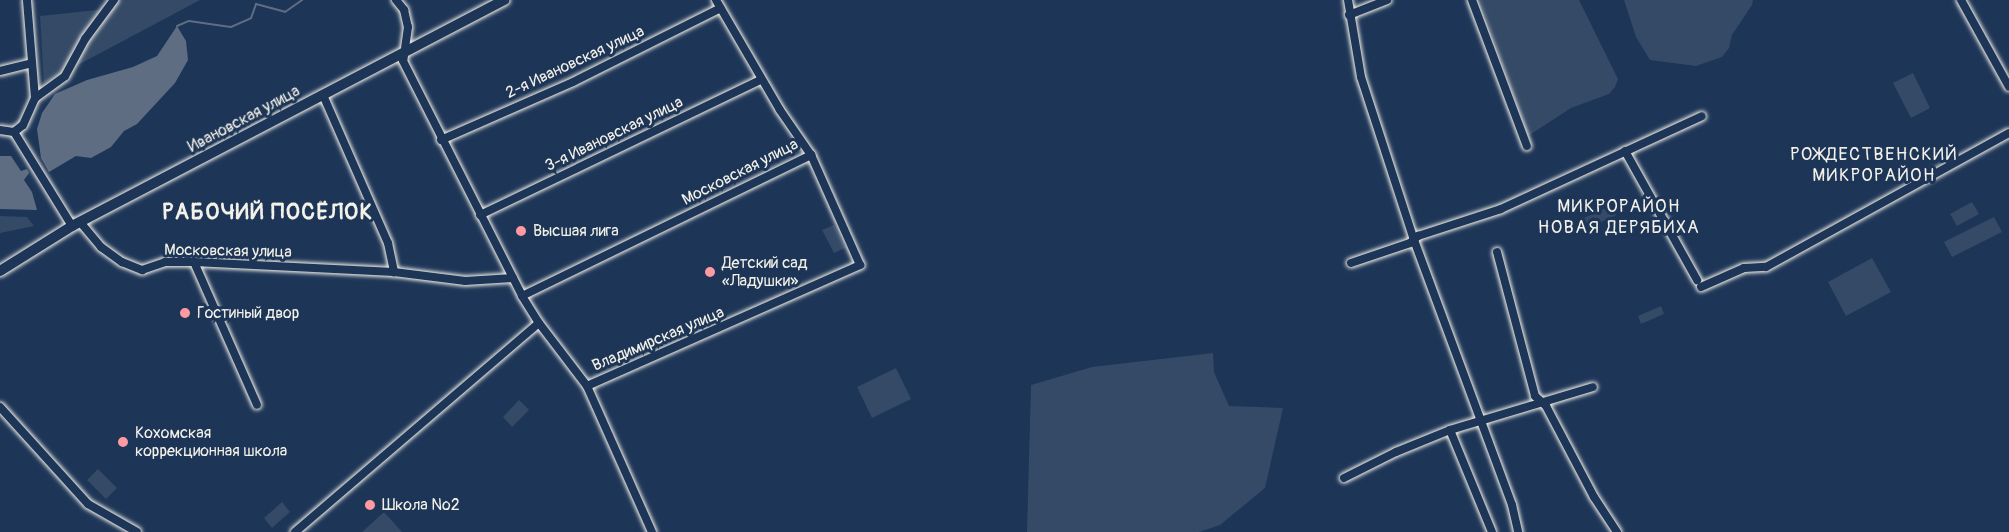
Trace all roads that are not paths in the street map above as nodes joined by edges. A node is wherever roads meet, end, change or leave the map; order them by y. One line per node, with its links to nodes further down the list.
1 (27, 0): 12 (street)
2 (114, 0): 17 (street)
3 (396, 0): 11 (street)
4 (505, 0): 11 (main road, Ивановская улица)
5 (1348, 0): 10 (street)
6 (1387, 0): 10 (street)
7 (1472, 0): 23 (street)
8 (1961, 0): 15 (street)
9 (718, 4): 14 (street, Московская улица); 22 (street, 2-я Ивановская улица)
10 (1349, 15): 28 (street)
11 (402, 54): 16 (main road, Ивановская улица); 22 (street, Владимирская улица)
12 (32, 63): 13 (street); 17 (street)
13 (0, 71)
14 (761, 80): 25 (street, Московская улица); 26 (street, 3-я Ивановская улица)
15 (2009, 87)
16 (323, 95): 27 (main road, Ивановская улица); 33 (street)
17 (34, 98): 20 (street)
18 (1701, 116): 24 (street)
19 (0, 130): 20 (street)
20 (14, 132): 27 (street, Московская улица)
21 (2009, 133): 24 (street)
22 (441, 140): 26 (street, Владимирская улица)
23 (1527, 146)
24 (1625, 151): 28 (street)
25 (811, 154): 35 (street, Московская улица); 37 (street, Владимирская улица)
26 (480, 215): 34 (street, Владимирская улица)
27 (76, 224): 30 (street, Московская улица); 32 (main road, Ивановская улица)
28 (1414, 240): 31 (street); 42 (street)
29 (1497, 252): 39 (street)
30 (194, 262): 33 (street, Московская улица); 40 (street)
31 (1351, 262)
32 (0, 271)
33 (394, 272): 34 (street, Московская улица)
34 (513, 278): 35 (street, Владимирская улица)
35 (522, 296): 36 (street, Владимирская улица)
36 (539, 323): 37 (street, Владимирская улица); 46 (street)
37 (587, 386): 47 (street, Владимирская улица)
38 (1593, 387): 39 (street)
39 (1540, 401): 42 (street); 50 (street)
40 (257, 405)
41 (0, 407): 45 (street)
42 (1480, 419): 43 (street); 49 (street)
43 (1450, 430): 44 (street); 48 (street)
44 (1344, 478)
45 (136, 532)
46 (295, 532)
47 (652, 532)
48 (1491, 532)
49 (1518, 532)
50 (1617, 532)

